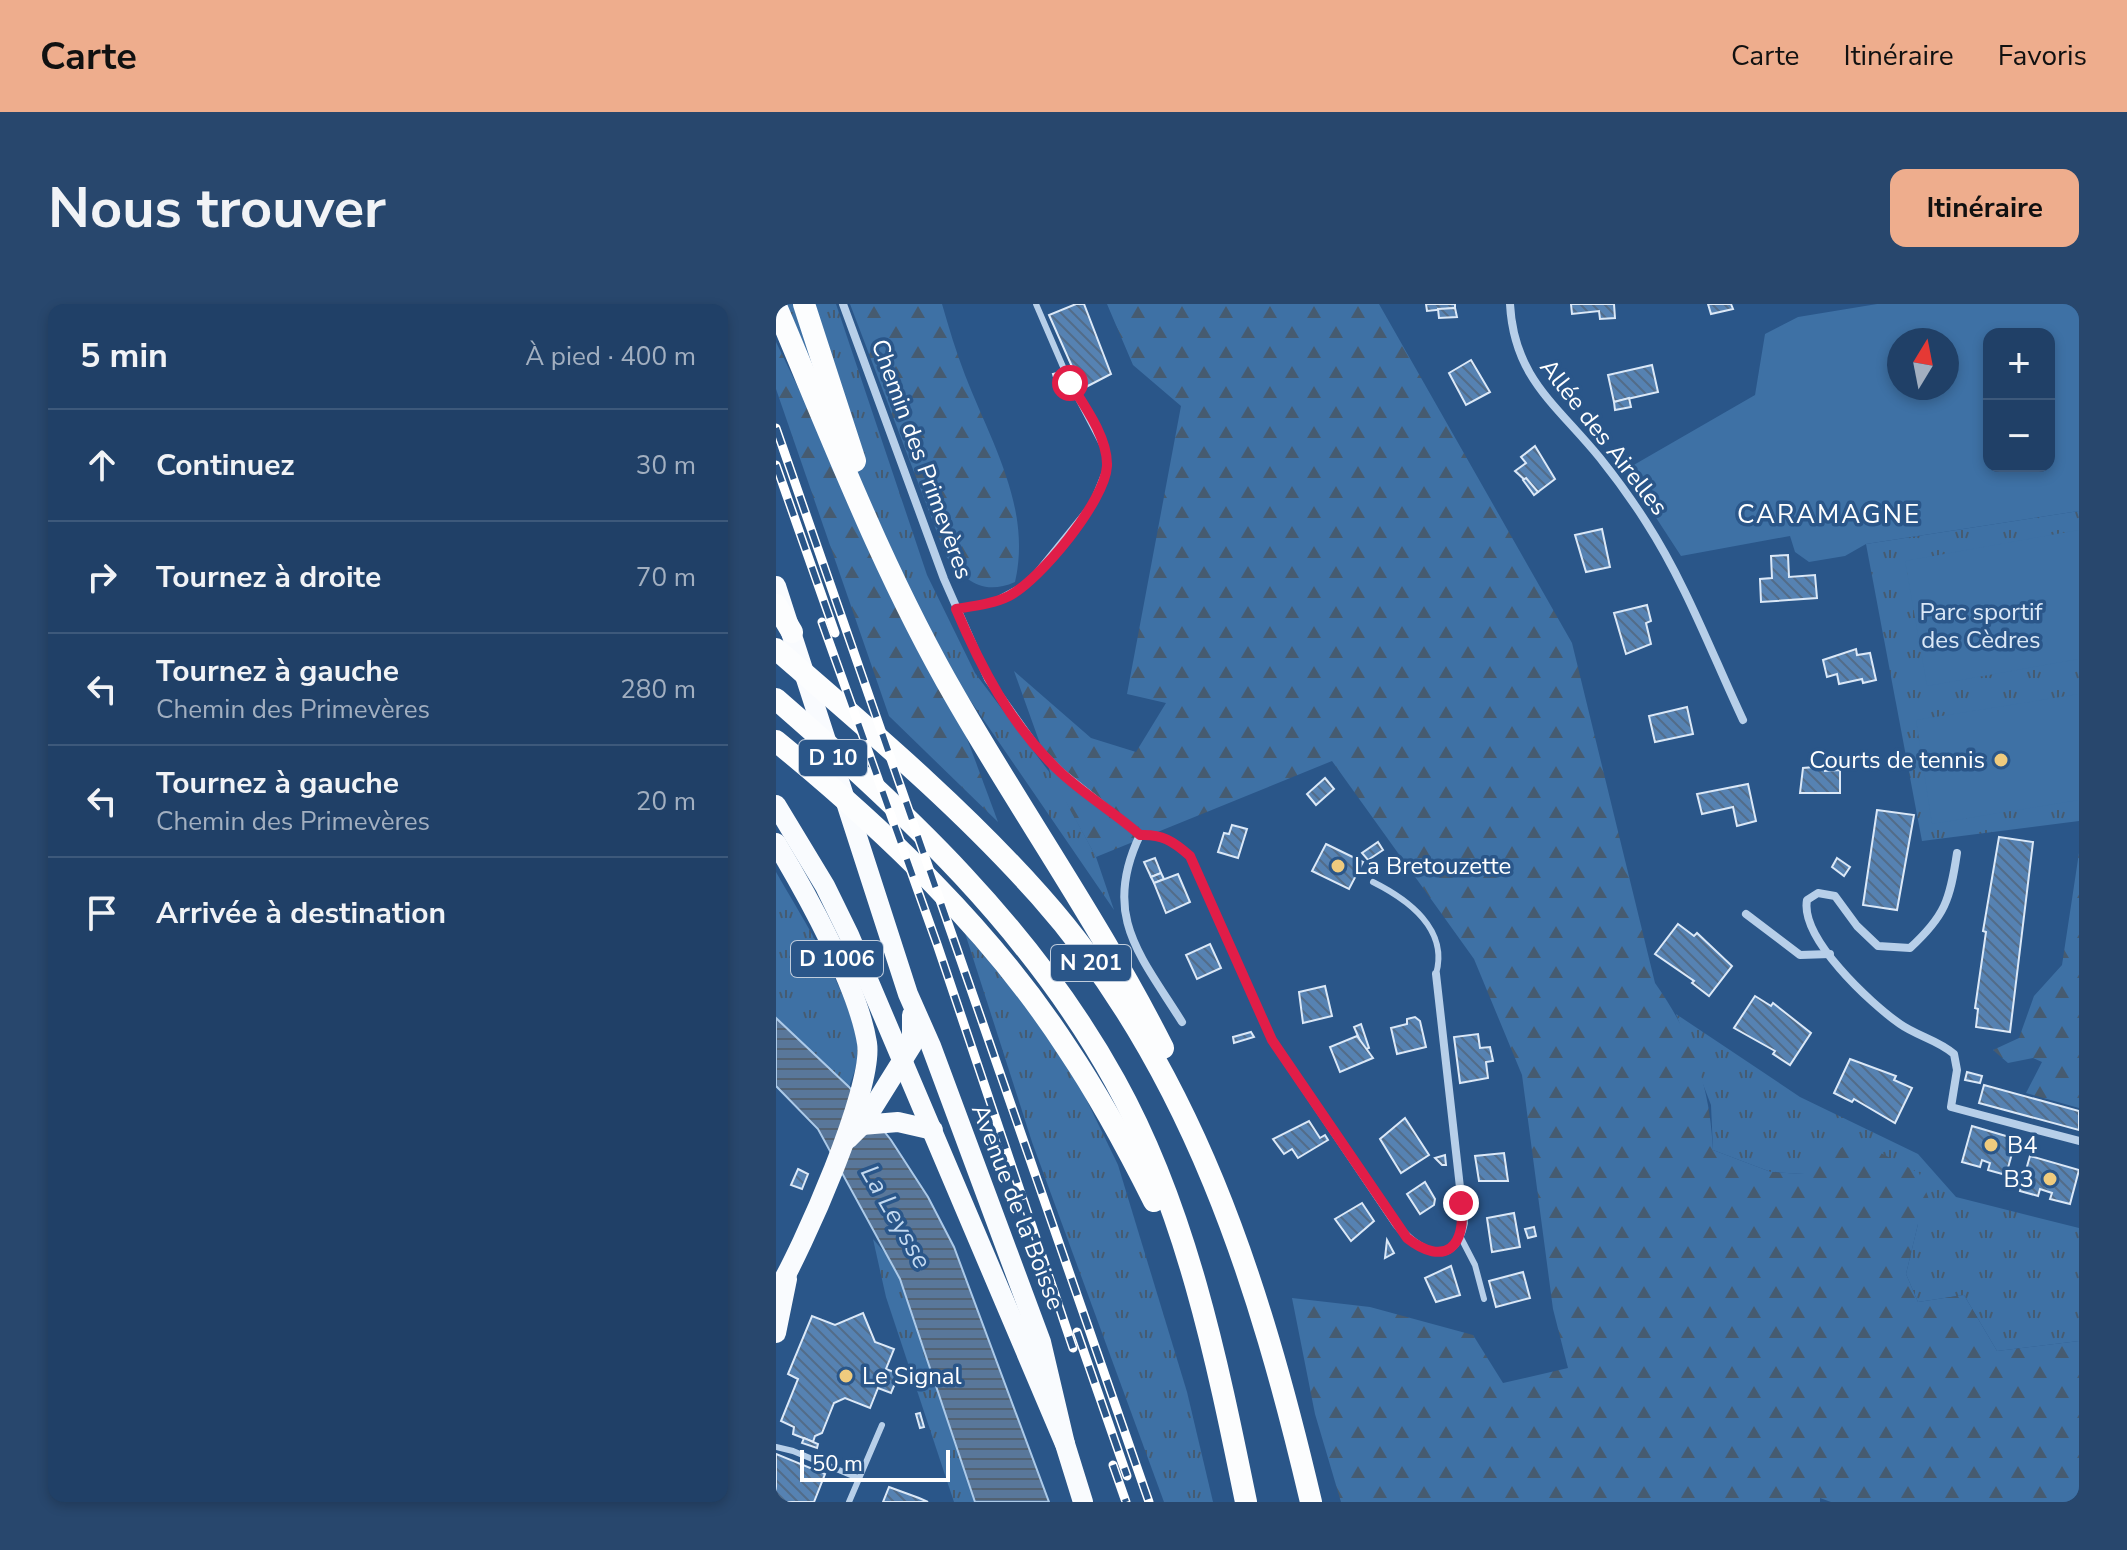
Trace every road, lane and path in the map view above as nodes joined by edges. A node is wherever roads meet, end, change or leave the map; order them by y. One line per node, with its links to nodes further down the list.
1 (804, 304): 6 (highway)
2 (843, 304): 9 (street, Chemin des Primevères)
3 (1036, 304): 9 (lane)
4 (1510, 304): 13 (street, Allée des Airelles)
5 (776, 306): 6 (highway)
6 (880, 551): 31 (highway)
7 (776, 586): 10 (main road, D 10)
8 (776, 605): 10 (highway)
9 (956, 609): 16 (street, Chemin des Primevères)
10 (792, 632): 23 (main road, D 10)
11 (776, 649): 31 (highway, N 201)
12 (783, 705): 35 (highway, N 201)
13 (1743, 720)
14 (776, 741): 35 (highway)
15 (776, 805): 25 (main road, Avenue de la Boisse)
16 (1140, 835): 24 (street); 32 (street, Chemin des Primevères)
17 (776, 843): 26 (main road, D 1006)
18 (1957, 853): 21 (street)
19 (1373, 882): 22 (lane)
20 (1746, 914): 21 (street)
21 (1830, 954): 29 (street)
22 (1436, 974): 32 (street)
23 (908, 994): 25 (main road); 39 (main road, Avenue de la Boisse)
24 (1182, 1022)
25 (903, 1060): 26 (main road); 28 (main road, Avenue de la Boisse)
26 (868, 1092): 27 (main road); 30 (main road, D 1006)
27 (862, 1125): 28 (main road); 30 (main road)
28 (933, 1130): 39 (main road, Avenue de la Boisse)
29 (2079, 1141)
30 (842, 1144): 33 (main road, D 1006)
31 (1222, 1196): 45 (highway, N 201)
32 (1461, 1238): 36 (lane)
33 (787, 1275): 34 (main road, D 1006); 37 (main road, D 1006)
34 (776, 1293)
35 (1197, 1293): 44 (highway, N 201)
36 (1484, 1299)
37 (776, 1333)
38 (882, 1425): 41 (lane)
39 (1065, 1444): 43 (main road, Avenue de la Boisse)
40 (776, 1447): 41 (lane)
41 (858, 1478): 42 (lane)
42 (849, 1502)
43 (1083, 1502)
44 (1246, 1502)
45 (1311, 1502)

